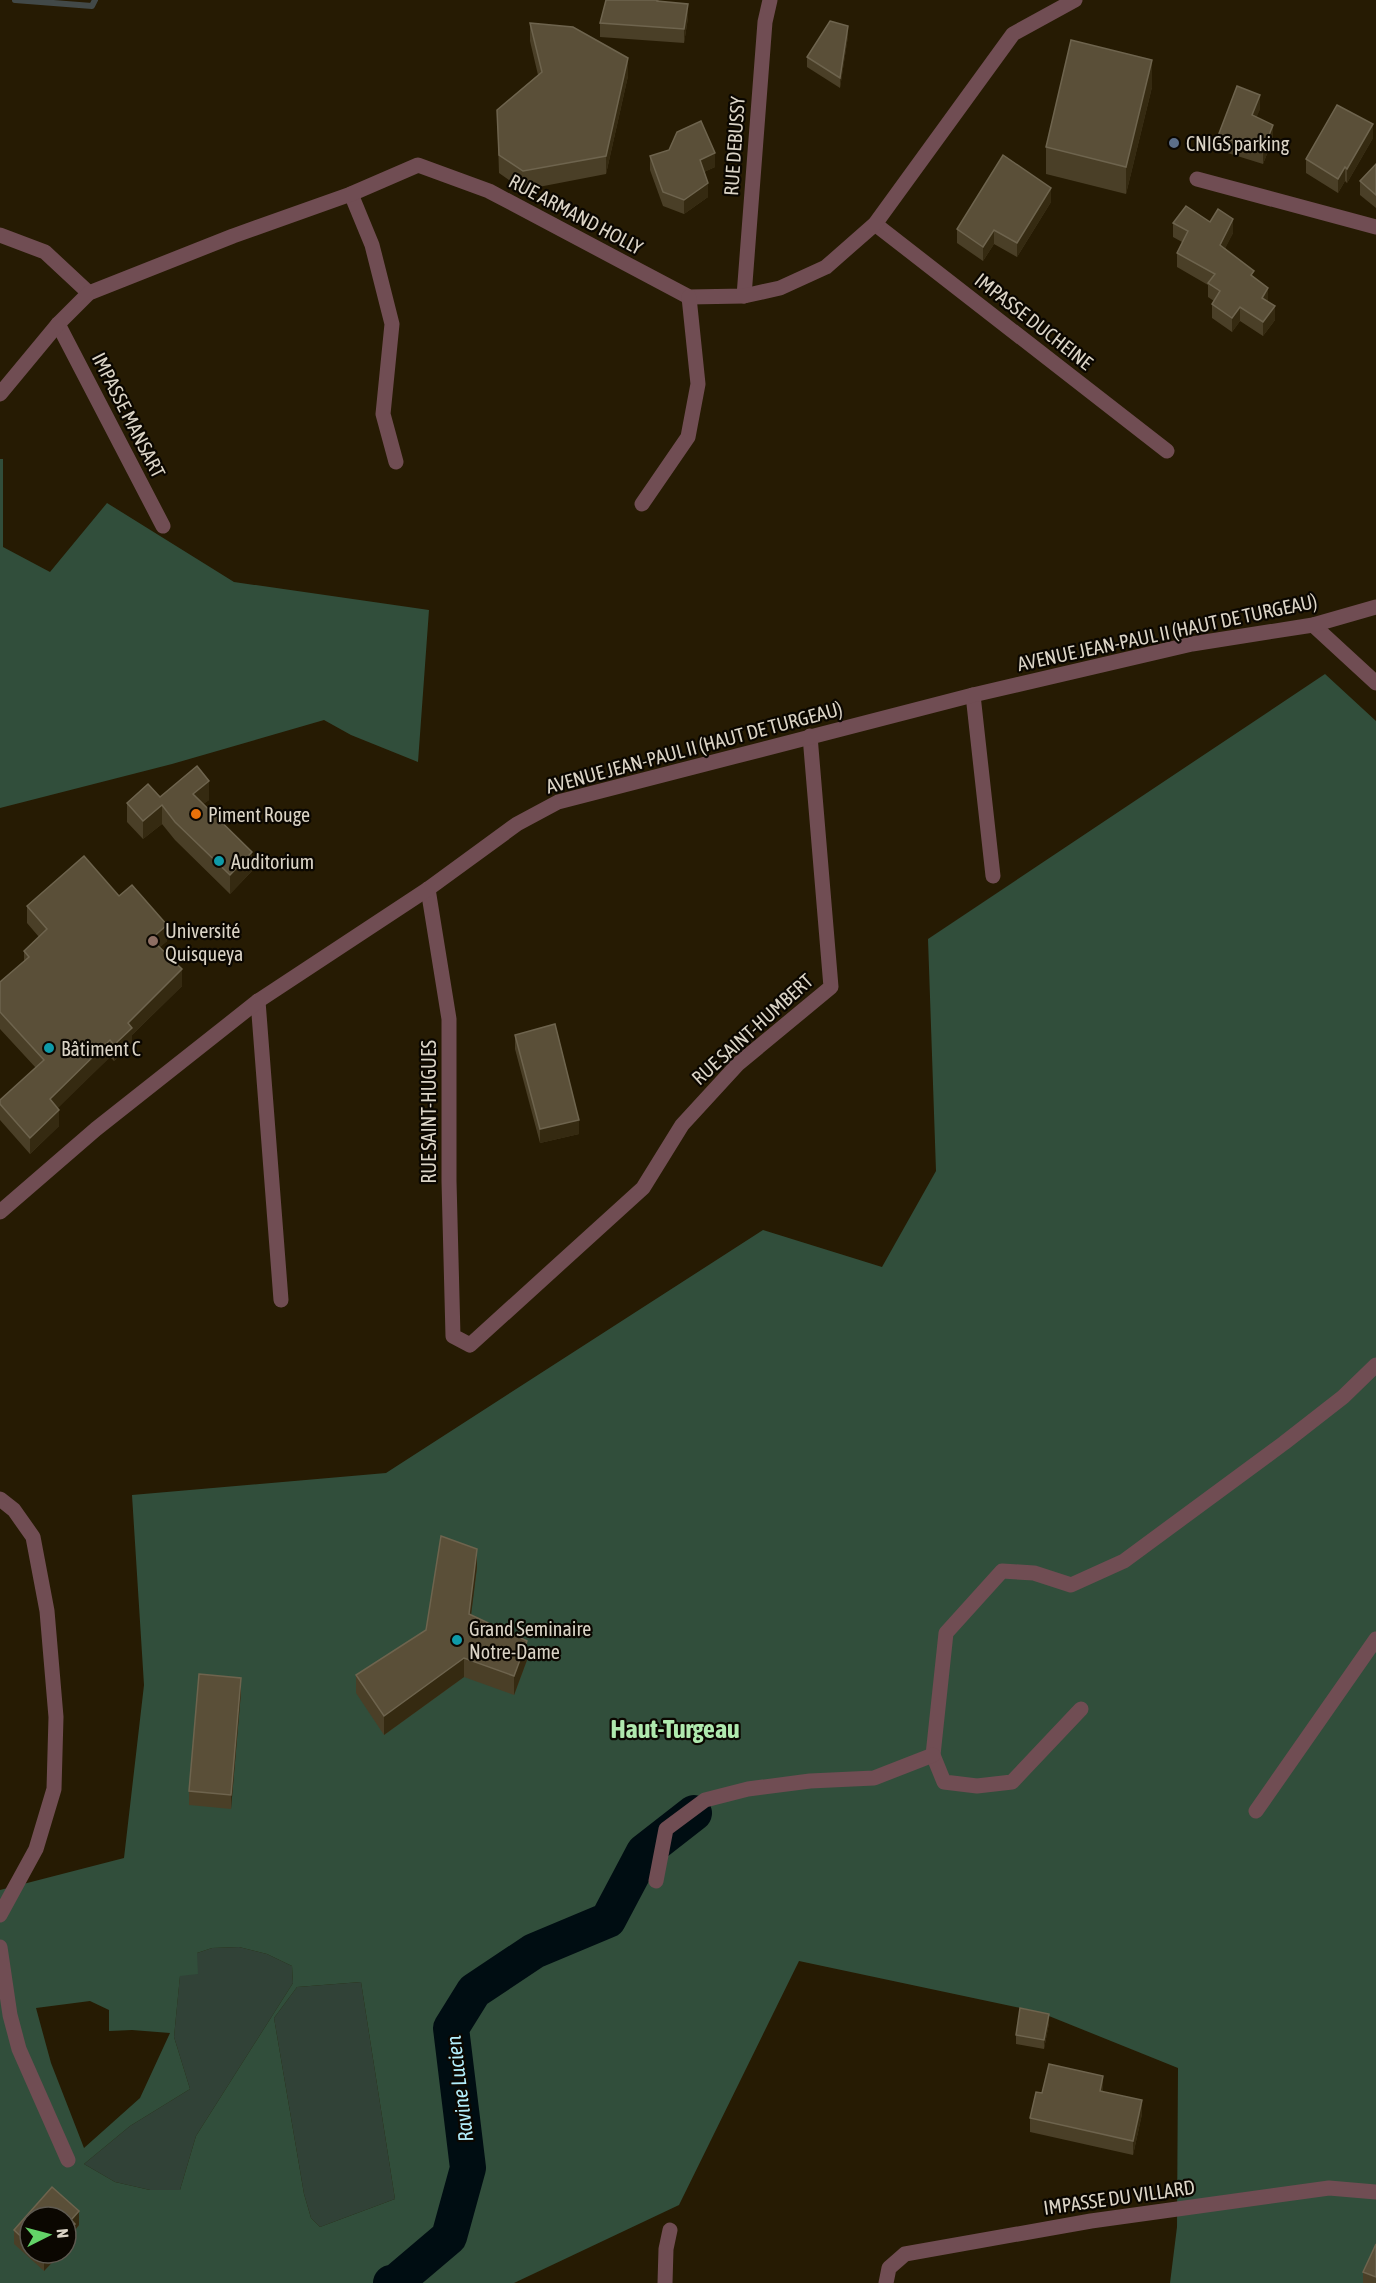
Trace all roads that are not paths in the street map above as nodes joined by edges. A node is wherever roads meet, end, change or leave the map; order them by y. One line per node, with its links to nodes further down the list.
1 (770, 0): 9 (street, RUE DEBUSSY)
2 (1075, 0): 5 (street, RUE ARMAND HOLLY)
3 (1197, 179): 6 (street)
4 (351, 194): 8 (street, RUE ARMAND HOLLY); 10 (street, RUE ARMAND HOLLY); 14 (street)
5 (875, 224): 9 (street, RUE ARMAND HOLLY); 13 (street, IMPASSE DUCHEINE)
6 (1376, 227)
7 (0, 235): 8 (street)
8 (89, 293): 11 (street, RUE ARMAND HOLLY)
9 (744, 296): 10 (street, RUE ARMAND HOLLY)
10 (689, 297): 15 (street)
11 (58, 324): 12 (street, RUE ARMAND HOLLY); 16 (street, IMPASSE MANSART)
12 (0, 394)
13 (1167, 451)
14 (396, 462)
15 (642, 504)
16 (163, 526)
17 (1376, 607): 18 (street, AVENUE JEAN-PAUL II (HAUT DE TURGEAU))
18 (1313, 625): 19 (street); 20 (street, AVENUE JEAN-PAUL II (HAUT DE TURGEAU))
19 (1376, 683)
20 (973, 695): 21 (street, AVENUE JEAN-PAUL II (HAUT DE TURGEAU)); 22 (street)
21 (810, 736): 23 (street, AVENUE JEAN-PAUL II (HAUT DE TURGEAU)); 27 (street, RUE SAINT-HUMBERT)
22 (993, 876)
23 (428, 889): 24 (street, AVENUE JEAN-PAUL II (HAUT DE TURGEAU)); 27 (street, RUE SAINT-HUGUES)
24 (258, 1001): 25 (street, AVENUE JEAN-PAUL II (HAUT DE TURGEAU)); 26 (street)
25 (0, 1212)
26 (281, 1300)
27 (453, 1336)
28 (1376, 1365): 32 (street)
29 (0, 1499): 35 (street)
30 (1376, 1639): 33 (street)
31 (1081, 1709): 32 (street)
32 (933, 1755): 34 (street)
33 (1256, 1811)
34 (656, 1881)
35 (0, 1915)
36 (0, 1947): 37 (street)
37 (68, 2160)
38 (1376, 2192): 41 (street, IMPASSE DU VILLARD)
39 (670, 2230): 40 (street)
40 (665, 2283)
41 (886, 2283)

